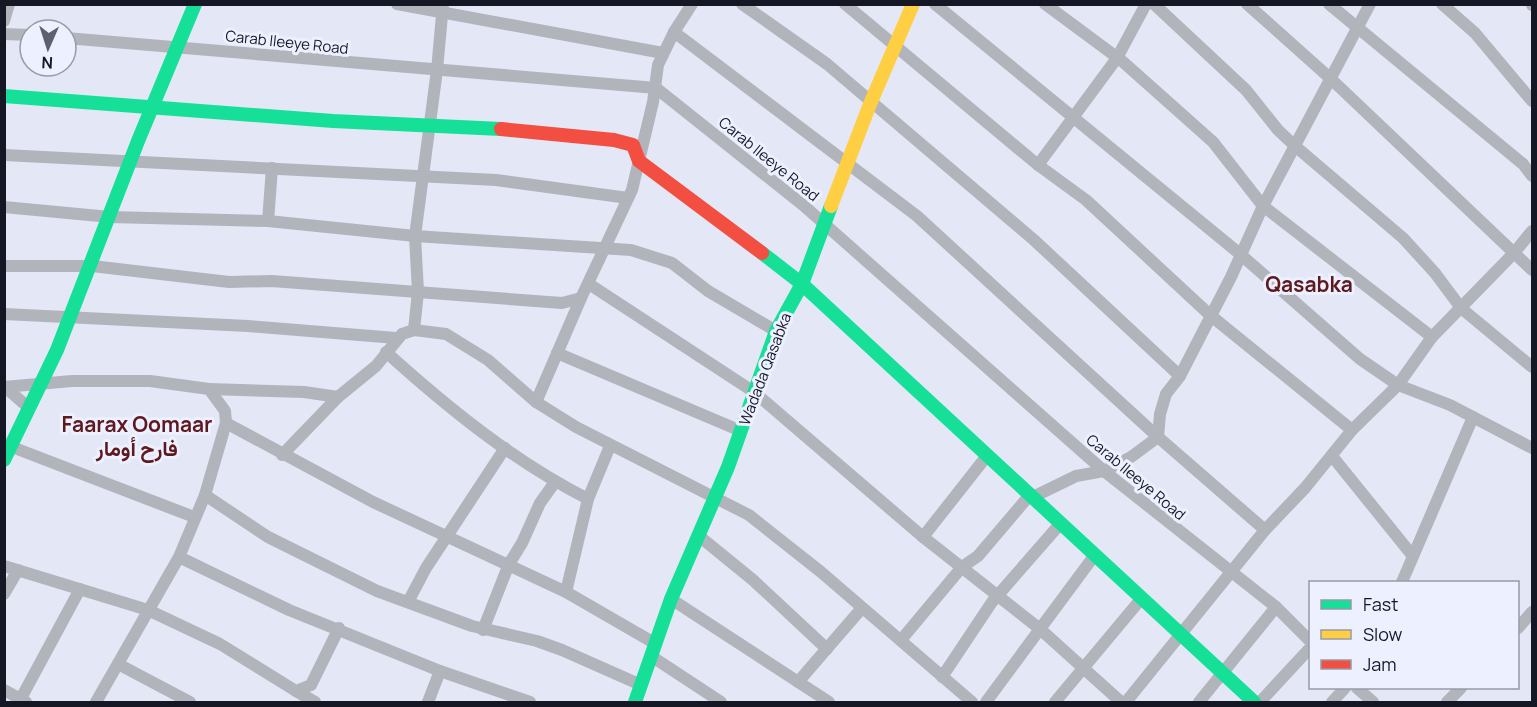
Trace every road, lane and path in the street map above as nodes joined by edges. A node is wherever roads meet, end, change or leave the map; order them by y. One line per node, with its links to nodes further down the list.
1 (9, 4): 17 (street)
2 (195, 4): 22 (street)
3 (398, 4): 16 (street)
4 (692, 4): 19 (street)
5 (742, 4): 30 (street)
6 (845, 4): 21 (street)
7 (913, 4): 21 (street, Wadada Qasabka)
8 (935, 4): 32 (street)
9 (1045, 4): 24 (street)
10 (1146, 4): 24 (street)
11 (1154, 4): 34 (street)
12 (1247, 4): 26 (street)
13 (1329, 4): 18 (street)
14 (1370, 4): 18 (street)
15 (1442, 4): 29 (street)
16 (442, 8): 23 (street); 25 (street)
17 (4, 21)
18 (1357, 30): 26 (street); 41 (street)
19 (674, 32): 23 (street); 38 (street)
20 (78, 39): 22 (street, Carab Ileeye Road)
21 (895, 47): 30 (street, Wadada Qasabka); 39 (street)
22 (178, 49): 25 (street, Carab Ileeye Road); 31 (street)
23 (663, 52): 27 (street)
24 (1117, 58): 32 (street); 44 (street)
25 (437, 70): 27 (street, Carab Ileeye Road); 33 (street)
26 (1331, 79): 34 (street); 52 (street)
27 (656, 88): 36 (street); 48 (street, Carab Ileeye Road)
28 (4, 96): 31 (street)
29 (1533, 101)
30 (870, 104): 38 (street, Wadada Qasabka); 72 (street)
31 (151, 107): 33 (street); 37 (street)
32 (1074, 118): 39 (street); 53 (street)
33 (430, 125): 36 (street); 42 (street)
34 (1295, 146): 44 (street); 61 (street)
35 (4, 155): 37 (street)
36 (639, 161): 43 (street); 58 (street)
37 (130, 162): 40 (street); 46 (street)
38 (849, 164): 48 (street, Wadada Qasabka); 85 (street)
39 (1038, 165): 63 (street)
40 (272, 168): 42 (street); 47 (street)
41 (1533, 176)
42 (424, 178): 43 (street); 50 (street)
43 (628, 198): 51 (street)
44 (1263, 206): 53 (street); 68 (street)
45 (4, 207): 46 (street)
46 (110, 217): 47 (street); 55 (street)
47 (267, 221): 50 (street)
48 (824, 225): 58 (street, Wadada Qasabka); 94 (street, Carab Ileeye Road)
49 (1533, 231): 52 (street)
50 (415, 236): 51 (street); 59 (street)
51 (606, 248): 57 (street); 66 (street)
52 (1514, 253): 56 (street); 61 (street)
53 (1240, 254): 63 (street); 74 (street)
54 (4, 266): 55 (street)
55 (92, 266): 59 (street); 64 (street)
56 (1533, 270)
57 (590, 284): 60 (street); 77 (street)
58 (802, 284): 66 (street, Wadada Qasabka); 92 (street)
59 (418, 292): 60 (street); 65 (street)
60 (581, 298): 70 (street)
61 (1461, 308): 68 (street); 71 (street)
62 (4, 314): 64 (street)
63 (1210, 315): 72 (street); 83 (street)
64 (70, 317): 67 (street); 73 (street)
65 (414, 330): 67 (street); 79 (street)
66 (776, 331): 77 (street, Wadada Qasabka)
67 (396, 338): 69 (street)
68 (1432, 338): 74 (street)
69 (386, 352): 78 (street); 88 (street)
70 (557, 353): 79 (street); 84 (street)
71 (1533, 367)
72 (1180, 376): 85 (street)
73 (41, 384): 75 (street); 76 (street); 80 (street)
74 (1398, 385): 81 (street); 83 (street)
75 (5, 387): 80 (street)
76 (209, 389): 78 (street); 82 (street)
77 (754, 392): 84 (street, Wadada Qasabka); 105 (street)
78 (338, 397): 90 (street)
79 (536, 402): 86 (street)
80 (29, 408): 87 (street)
81 (1473, 417): 89 (street); 106 (street)
82 (226, 423): 90 (street); 96 (street)
83 (1352, 430): 91 (street)
84 (741, 431): 98 (street, Wadada Qasabka)
85 (1158, 437): 94 (street); 102 (street)
86 (610, 446): 98 (street); 99 (street)
87 (12, 447): 93 (street); 100 (street)
88 (505, 448): 95 (street); 103 (street)
89 (1533, 448)
90 (282, 454): 103 (street)
91 (1332, 456): 102 (street); 106 (street)
92 (987, 457): 97 (street); 105 (street)
93 (4, 460)
94 (1104, 471): 97 (street); 113 (street, Carab Ileeye Road)
95 (555, 482): 99 (street); 109 (street)
96 (205, 495): 100 (street); 121 (street)
97 (1030, 497): 101 (street); 111 (street)
98 (716, 498): 104 (street, Wadada Qasabka); 123 (street)
99 (588, 499): 116 (street)
100 (194, 518): 108 (street)
101 (1060, 524): 107 (street); 118 (street)
102 (1265, 530): 113 (street)
103 (449, 536): 109 (street); 121 (street)
104 (699, 536): 119 (street, Wadada Qasabka); 133 (street)
105 (923, 537): 111 (street)
106 (1412, 555): 114 (street)
107 (1094, 556): 120 (street); 128 (street)
108 (178, 557): 124 (street); 127 (street)
109 (509, 564): 116 (street); 129 (street)
110 (4, 566): 112 (street)
111 (962, 567): 118 (street); 132 (street)
112 (18, 570): 115 (street); 117 (street)
113 (1229, 572): 122 (street, Carab Ileeye Road); 130 (street)
114 (1402, 581)
115 (80, 589): 124 (street); 149 (street)
116 (566, 592): 134 (street)
117 (4, 594)
118 (999, 596): 128 (street); 140 (street)
119 (671, 598): 134 (street, Wadada Qasabka); 141 (street)
120 (1141, 599): 130 (street); 137 (street)
121 (408, 602): 129 (street)
122 (1276, 607): 131 (street, Carab Ileeye Road); 139 (street)
123 (862, 608): 132 (street); 133 (street)
124 (148, 610): 136 (street); 147 (street)
125 (1533, 612): 126 (street)
126 (1519, 627)
127 (339, 628): 138 (street); 147 (street)
128 (1040, 629): 137 (street); 159 (street)
129 (483, 630): 142 (street)
130 (1180, 634): 139 (street); 162 (street)
131 (1309, 638)
132 (901, 640): 140 (street)
133 (827, 649): 141 (street)
134 (653, 650): 142 (street, Wadada Qasabka); 156 (street)
135 (1309, 650): 165 (street)
136 (118, 664): 148 (street); 150 (street)
137 (1084, 669): 160 (street); 161 (street)
138 (440, 671): 153 (street); 154 (street)
139 (1223, 674): 163 (street); 164 (street)
140 (942, 677): 158 (street)
141 (798, 682): 157 (street)
142 (640, 685): 155 (street, Wadada Qasabka)
143 (1343, 689): 166 (street)
144 (1359, 689): 167 (street)
145 (1459, 689): 168 (street)
146 (4, 690): 149 (street)
147 (296, 691): 152 (street)
148 (172, 698): 151 (street)
149 (22, 701)
150 (96, 702)
151 (190, 702)
152 (315, 702)
153 (428, 702)
154 (530, 702)
155 (635, 702)
156 (721, 702)
157 (829, 702)
158 (972, 702)
159 (986, 702)
160 (1055, 702)
161 (1121, 702)
162 (1126, 702)
163 (1199, 702)
164 (1254, 702)
165 (1260, 702)
166 (1332, 702)
167 (1373, 702)
168 (1447, 702)

